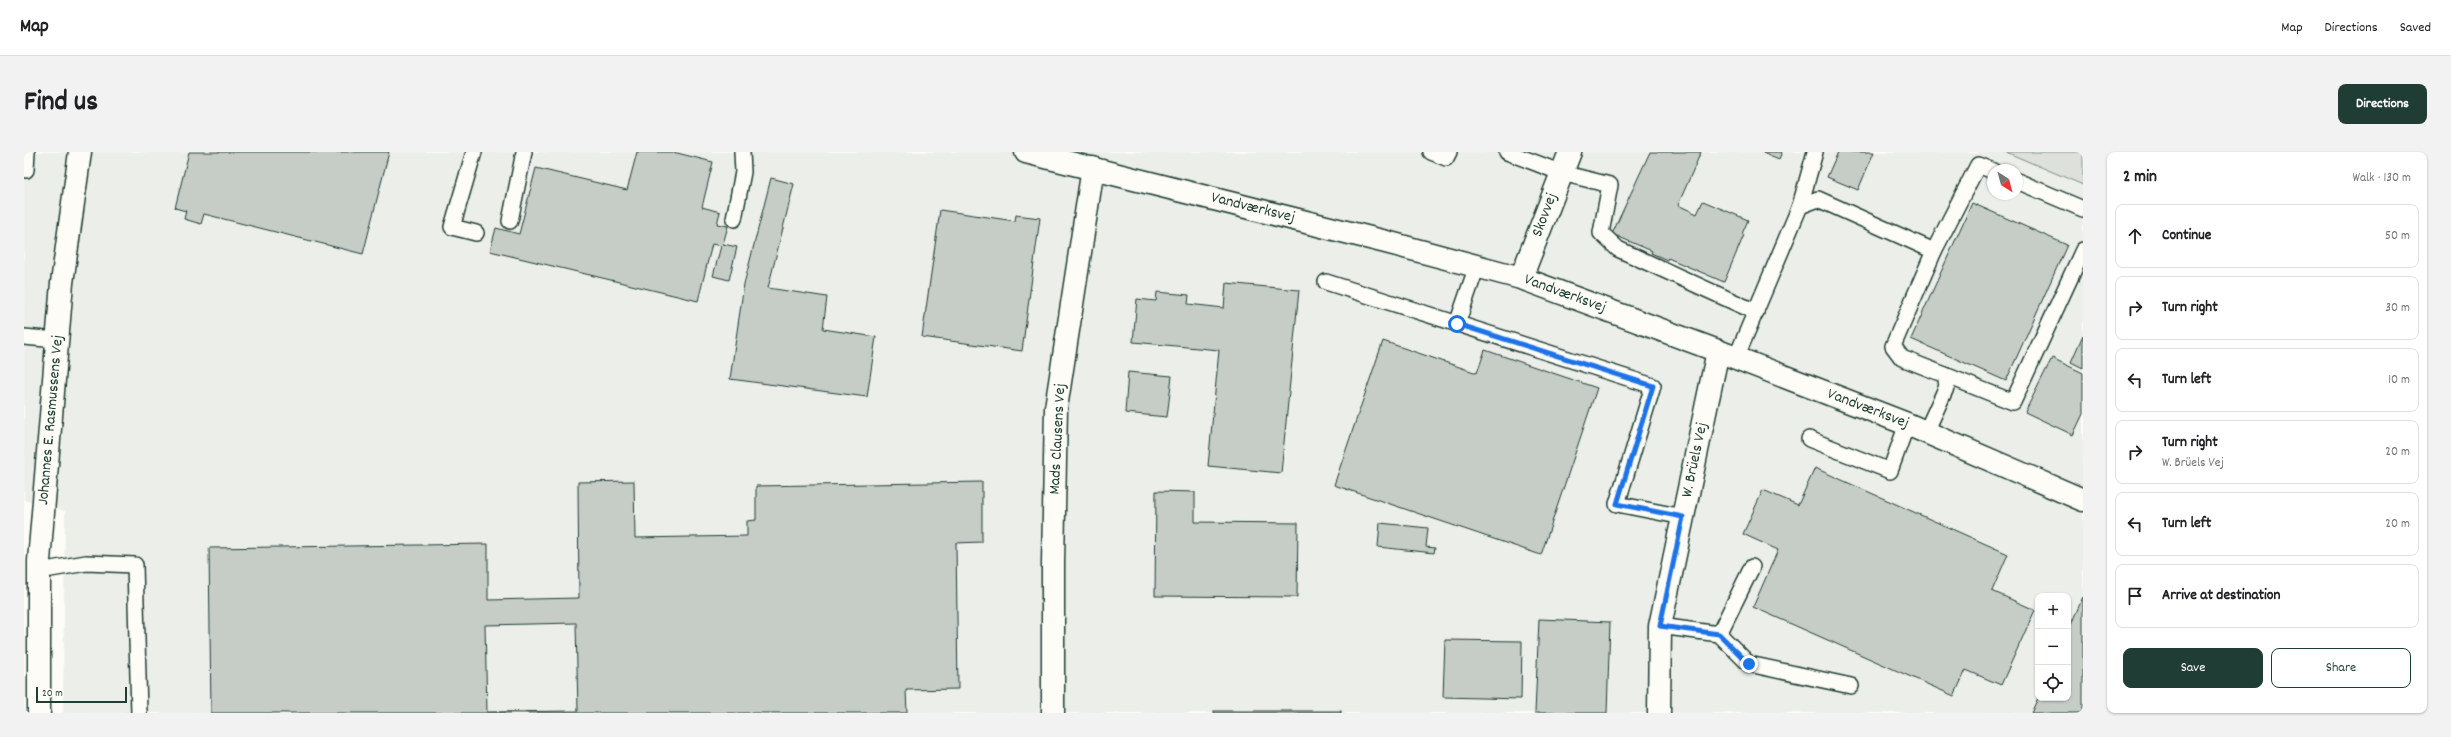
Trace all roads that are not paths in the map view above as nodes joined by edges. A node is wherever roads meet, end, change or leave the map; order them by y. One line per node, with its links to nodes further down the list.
1 (27, 152): 14 (lane)
2 (80, 152): 30 (street, Johannes E. Rasmussens Vej)
3 (474, 152): 21 (lane)
4 (524, 152): 20 (lane)
5 (742, 152): 19 (lane)
6 (1026, 152): 12 (street, Vandværksvej)
7 (1431, 152): 8 (lane)
8 (1449, 152)
9 (1508, 152): 15 (lane)
10 (1570, 152): 15 (street, Skovvej)
11 (1815, 152): 17 (lane)
12 (1093, 168): 24 (street, Vandværksvej); 44 (street, Mads Clausens Vej)
13 (1987, 169): 22 (lane)
14 (26, 170)
15 (1562, 173): 25 (street, Skovvej); 27 (lane)
16 (2023, 184): 18 (lane)
17 (1800, 206): 22 (lane); 27 (lane)
18 (2083, 209)
19 (734, 219)
20 (510, 221)
21 (476, 233)
22 (1934, 250): 32 (lane)
23 (2083, 250): 32 (lane)
24 (1477, 266): 25 (street, Vandværksvej); 28 (lane)
25 (1521, 278): 31 (street, Vandværksvej)
26 (1326, 282): 28 (lane)
27 (1756, 312): 31 (lane)
28 (1457, 324): 36 (lane)
29 (24, 337): 30 (lane)
30 (57, 340): 38 (street, Johannes E. Rasmussens Vej)
31 (1727, 354): 33 (street, Vandværksvej); 36 (street, W. Brüels Vej)
32 (1945, 376): 33 (lane)
33 (1917, 428): 34 (lane); 35 (street, Vandværksvej)
34 (1809, 439)
35 (2083, 499)
36 (1683, 517): 39 (street, W. Brüels Vej)
37 (1752, 567): 40 (lane)
38 (39, 571): 42 (street, Johannes E. Rasmussens Vej); 43 (lane)
39 (1660, 626): 40 (lane); 45 (street, W. Brüels Vej)
40 (1719, 634): 41 (lane)
41 (1851, 686)
42 (39, 713)
43 (139, 713)
44 (1053, 713)
45 (1659, 713)

